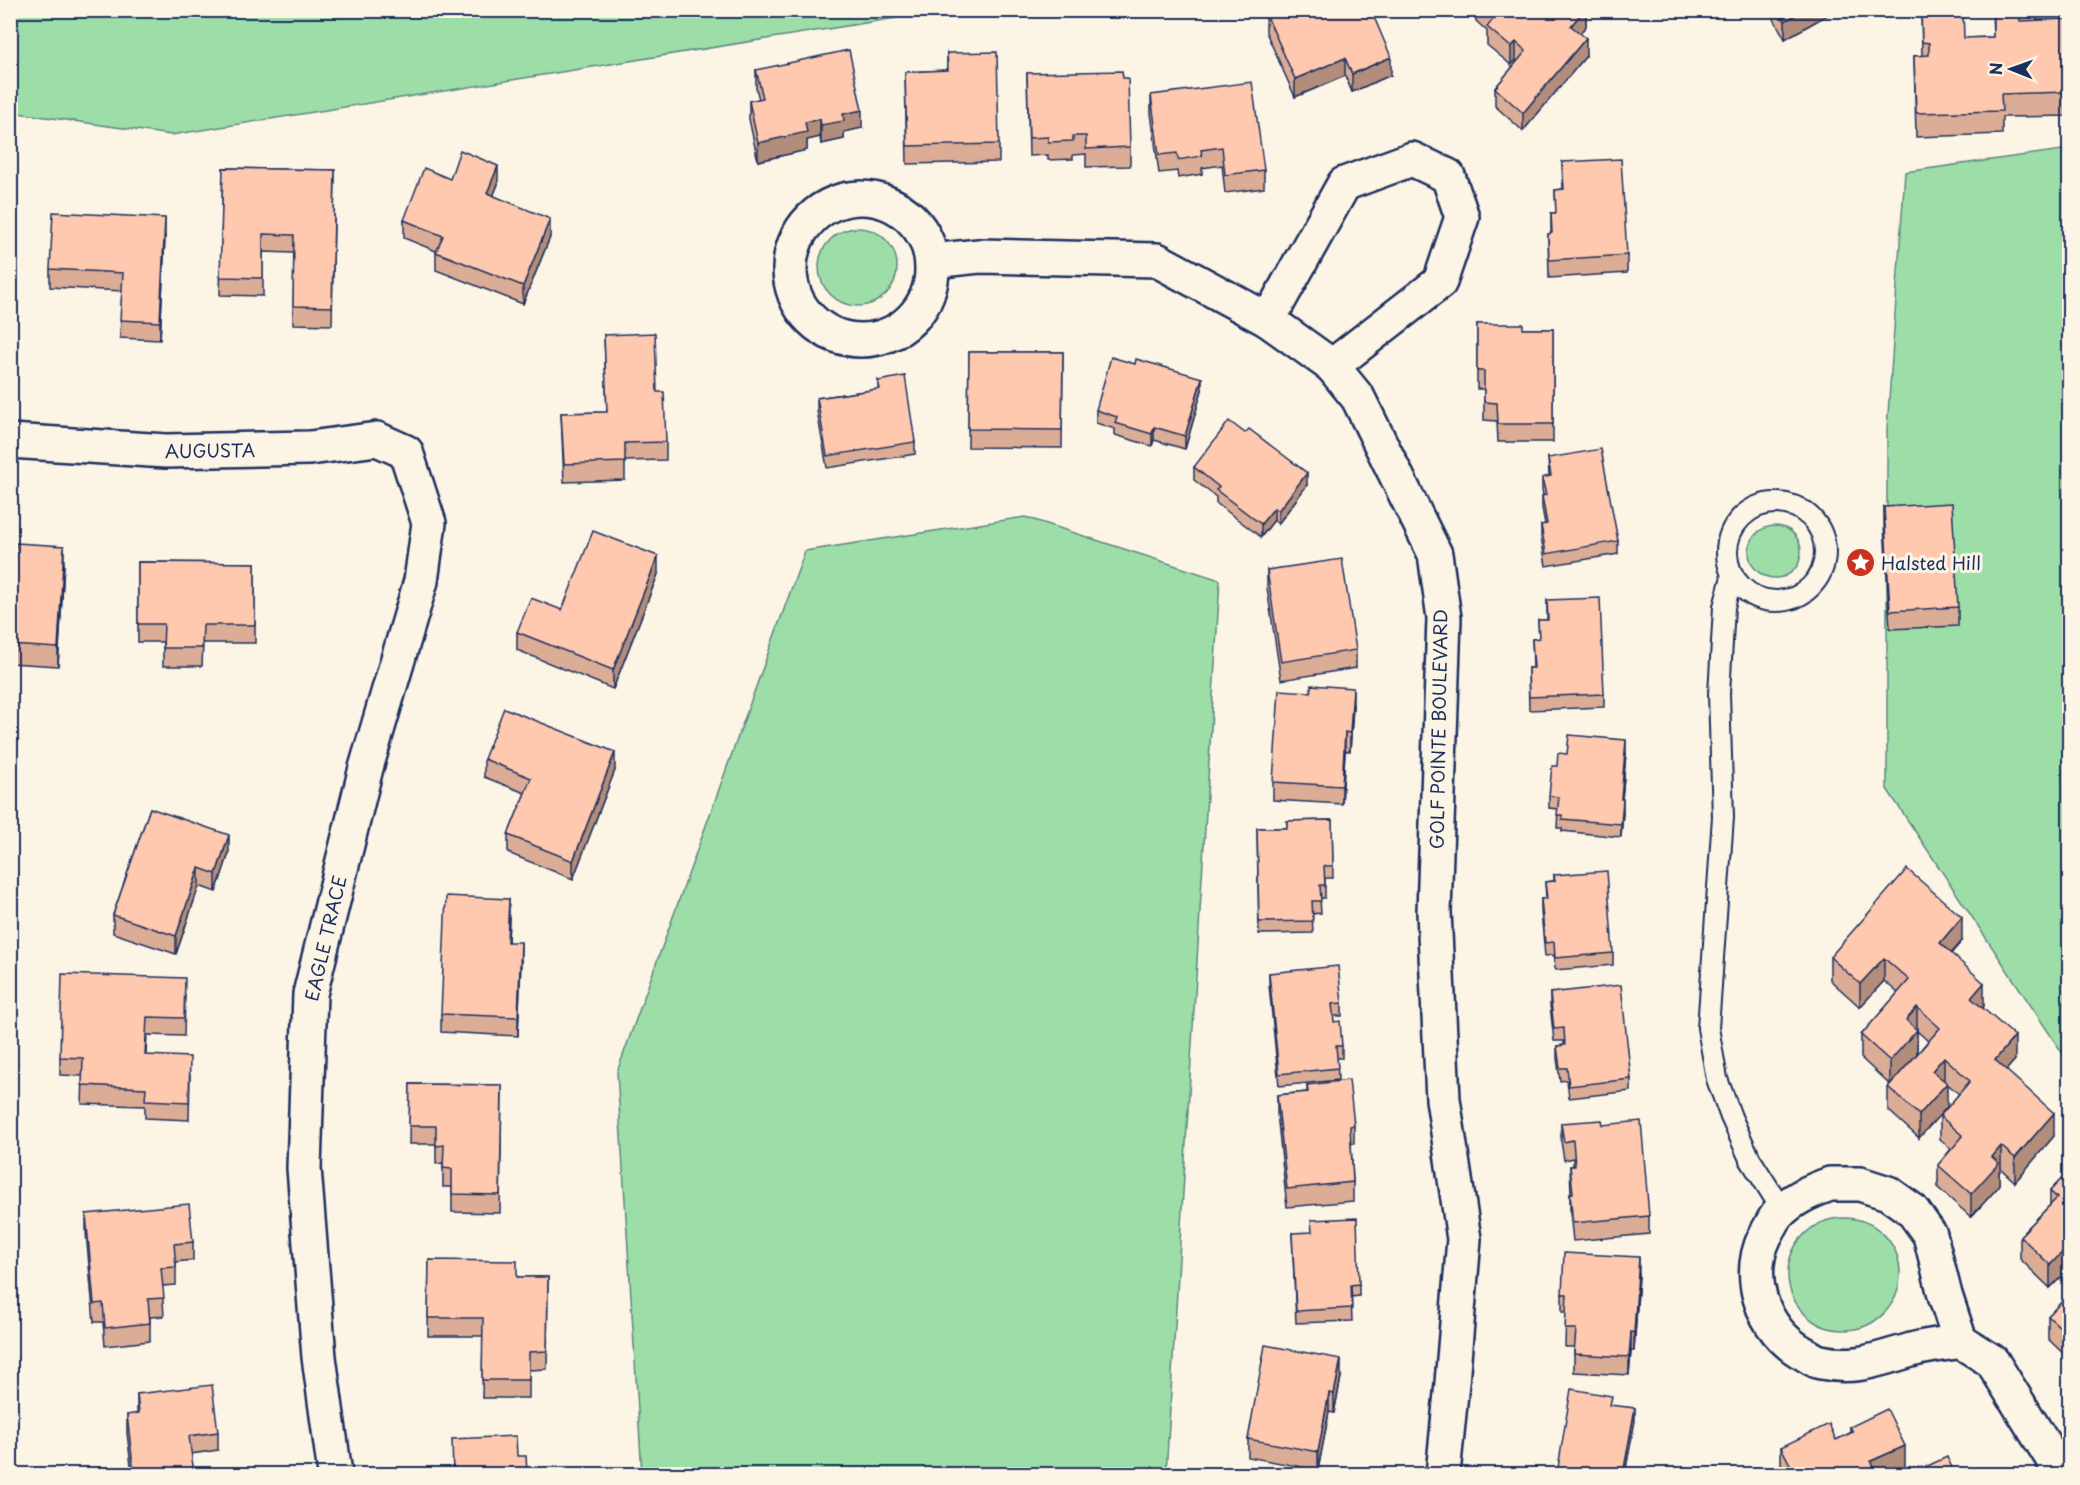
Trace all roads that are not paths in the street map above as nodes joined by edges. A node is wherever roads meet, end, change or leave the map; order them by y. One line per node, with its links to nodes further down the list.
1 (932, 261): 1 (street); 2 (street, GOLF POINTE BOULEVARD)
2 (1268, 320): 3 (street, GOLF POINTE BOULEVARD); 3 (street)
3 (1332, 366): 10 (street, GOLF POINTE BOULEVARD)
4 (10, 441): 5 (street, AUGUSTA)
5 (406, 452): 9 (street, EAGLE TRACE)
6 (1732, 577): 6 (lane); 7 (lane)
7 (1783, 1211): 8 (street); 8 (street)
8 (1960, 1341): 11 (street)
9 (335, 1474)
10 (1443, 1474)
11 (2062, 1474)

